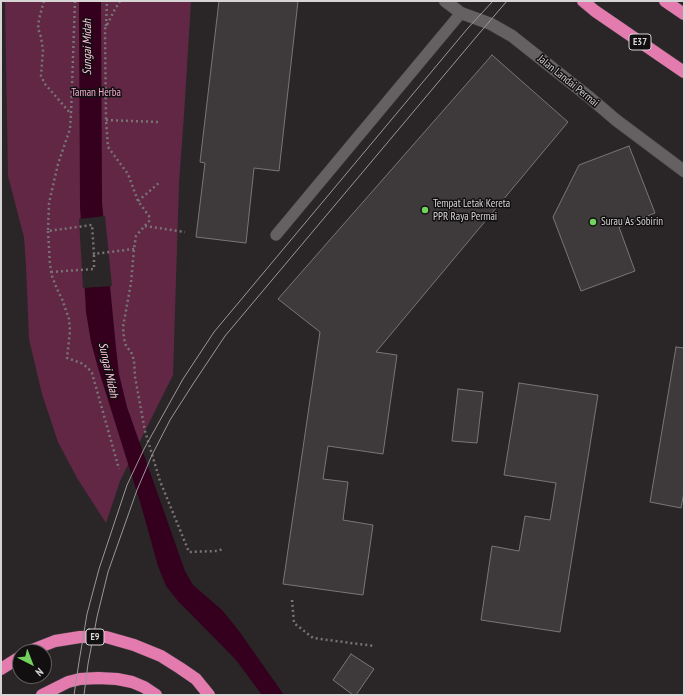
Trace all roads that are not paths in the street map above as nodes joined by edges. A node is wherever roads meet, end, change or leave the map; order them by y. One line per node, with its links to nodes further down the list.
1 (445, 1): 4 (street, Jalan Landai Permai)
2 (583, 1): 6 (highway, E37)
3 (665, 1): 5 (highway)
4 (461, 13): 7 (street, Jalan Landai Permai); 8 (lane)
5 (684, 14)
6 (684, 72)
7 (684, 171)
8 (276, 235)
9 (47, 644): 14 (highway, E9)
10 (12, 662): 11 (highway)
11 (1, 669)
12 (42, 695): 13 (highway)
13 (156, 695)
14 (209, 695)

